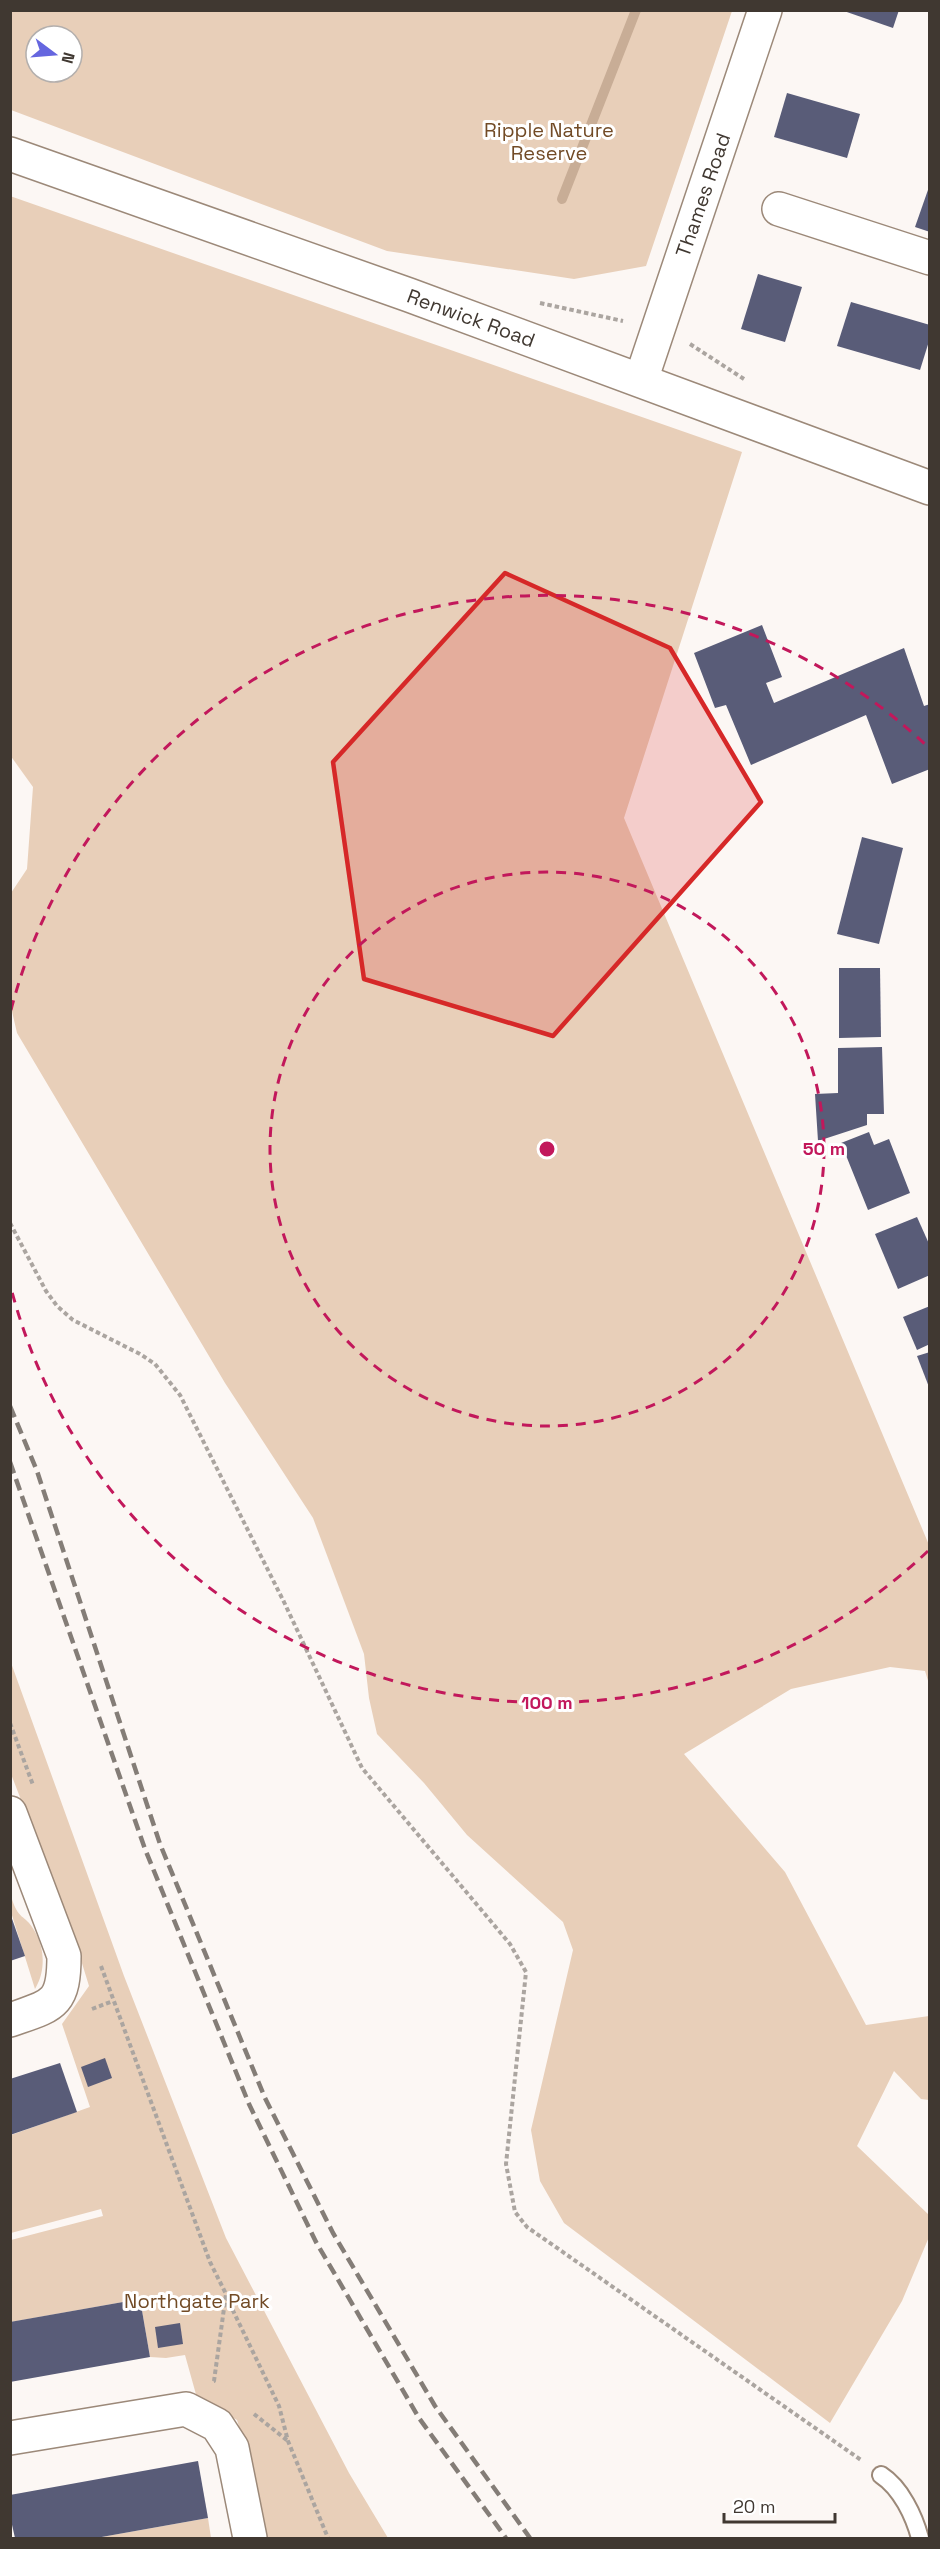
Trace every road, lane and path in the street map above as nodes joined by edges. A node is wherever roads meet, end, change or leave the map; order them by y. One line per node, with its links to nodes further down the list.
1 (765, 10): 5 (street, Thames Road)
2 (10, 154): 5 (street, Renwick Road)
3 (779, 209): 4 (street)
4 (930, 258)
5 (641, 380): 6 (street, Renwick Road)
6 (930, 488)
7 (10, 1223): 16 (path)
8 (10, 1724): 9 (path)
9 (35, 1790)
10 (10, 1813): 12 (street)
11 (97, 1956): 13 (path)
12 (10, 2020)
13 (226, 2294): 14 (path); 18 (path)
14 (186, 2409): 15 (street); 17 (street)
15 (10, 2438)
16 (881, 2475): 19 (lane)
17 (250, 2538)
18 (328, 2538)
19 (920, 2538)

